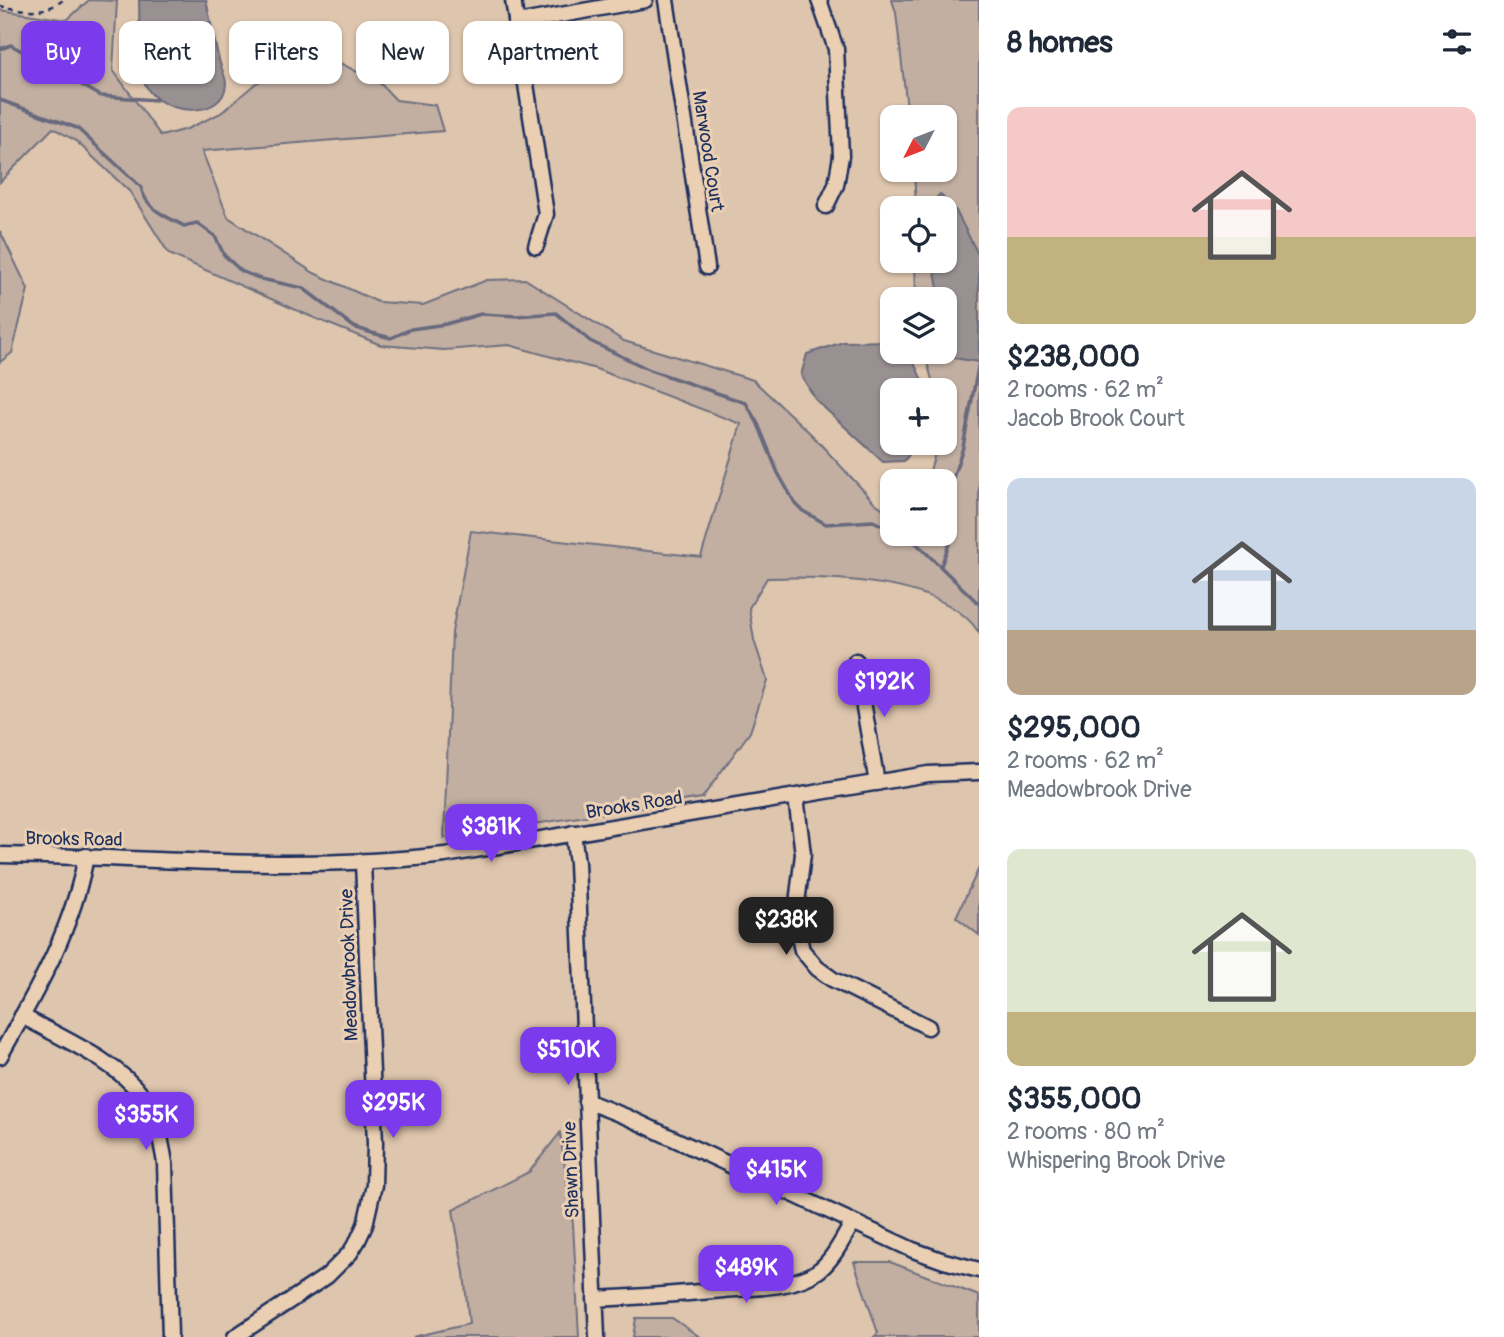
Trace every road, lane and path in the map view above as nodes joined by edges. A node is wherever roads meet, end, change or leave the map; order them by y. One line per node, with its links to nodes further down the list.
1 (63, 0): 6 (path)
2 (513, 0): 7 (street)
3 (645, 0): 8 (street)
4 (666, 0): 12 (street, Marwood Court)
5 (819, 0): 10 (street)
6 (0, 6)
7 (516, 21)
8 (527, 21)
9 (526, 84): 11 (street)
10 (826, 206)
11 (536, 246)
12 (707, 267)
13 (856, 661): 15 (street)
14 (979, 772): 15 (street, Brooks Road)
15 (877, 783): 16 (street, Brooks Road)
16 (796, 797): 17 (street, Brooks Road); 22 (street)
17 (573, 833): 20 (street, Brooks Road); 24 (street, Shawn Drive)
18 (0, 855): 19 (street, Brooks Road)
19 (86, 856): 20 (street, Brooks Road); 21 (street)
20 (363, 863): 29 (street, Meadowbrook Drive)
21 (22, 1016): 23 (street); 28 (street)
22 (928, 1027)
23 (0, 1056)
24 (586, 1101): 25 (street); 27 (street, Shawn Drive)
25 (852, 1224): 26 (street); 27 (street)
26 (979, 1270)
27 (595, 1299): 30 (street, Shawn Drive)
28 (170, 1337)
29 (235, 1337)
30 (597, 1337)

